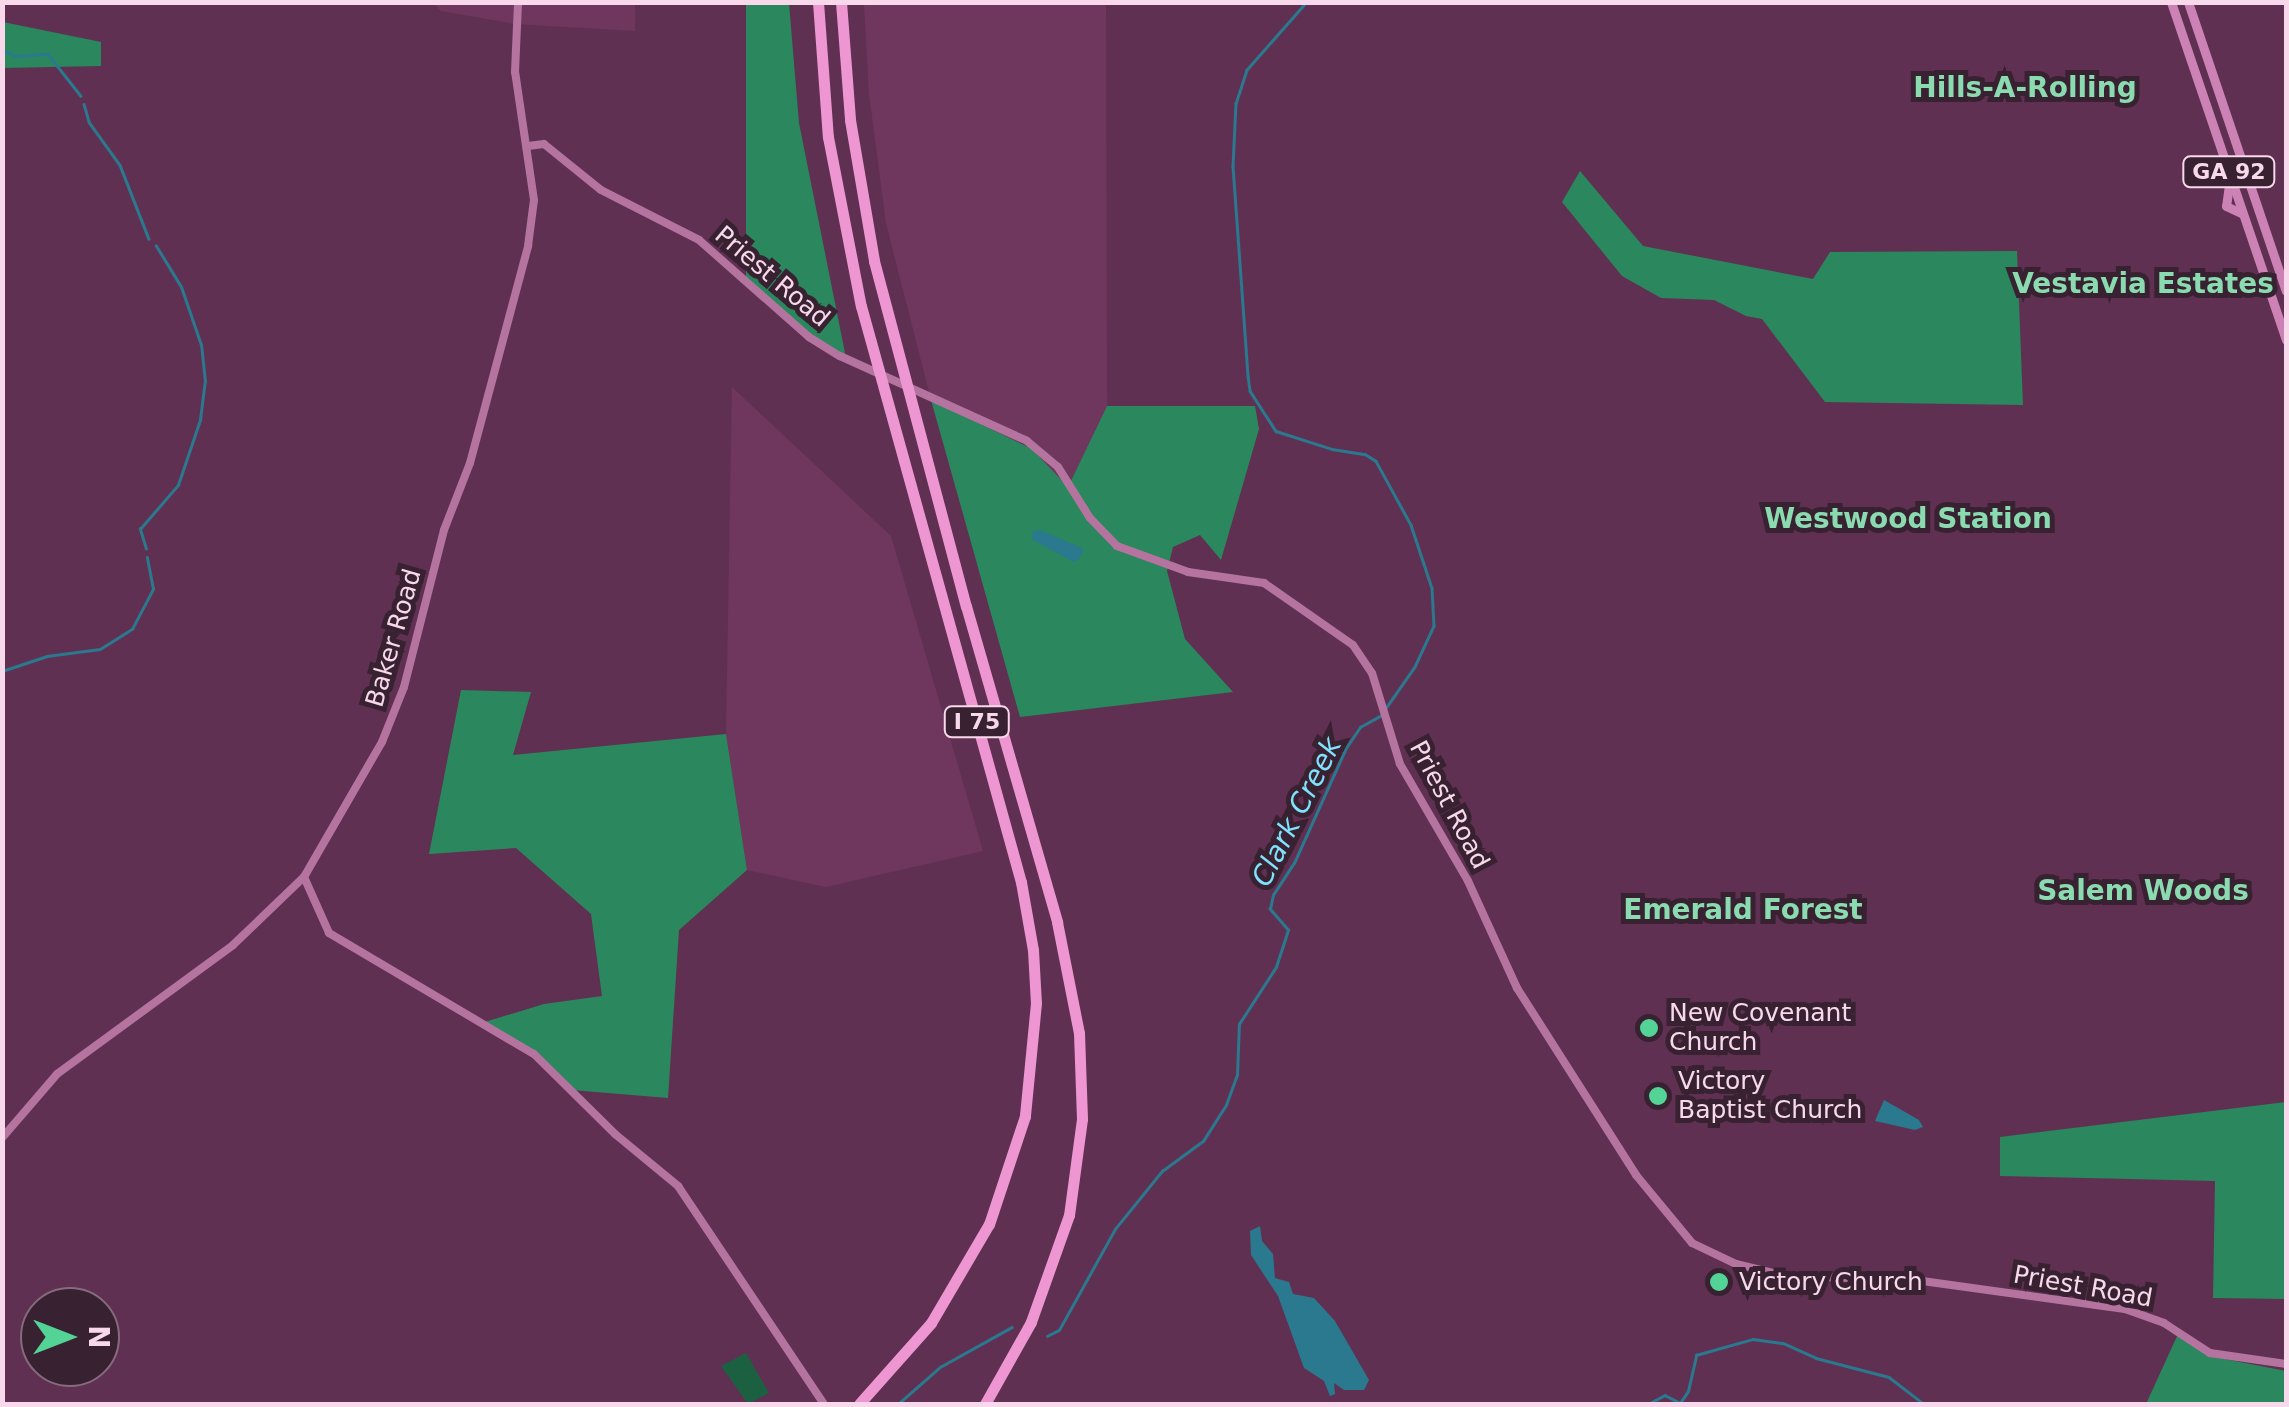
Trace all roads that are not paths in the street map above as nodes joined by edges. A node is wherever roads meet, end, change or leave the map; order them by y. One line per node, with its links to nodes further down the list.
1 (518, 2): 6 (street, Baker Road)
2 (818, 2): 13 (highway, I 75)
3 (841, 2): 14 (highway, I 75)
4 (2171, 2): 8 (main road, GA 92)
5 (2188, 2): 7 (main road, GA 92)
6 (528, 146): 9 (street, Baker Road); 11 (street, Priest Road)
7 (2286, 291)
8 (2286, 340)
9 (304, 877): 10 (street, Baker Road); 12 (street)
10 (2, 1138)
11 (2286, 1364)
12 (824, 1404)
13 (860, 1404)
14 (985, 1404)

